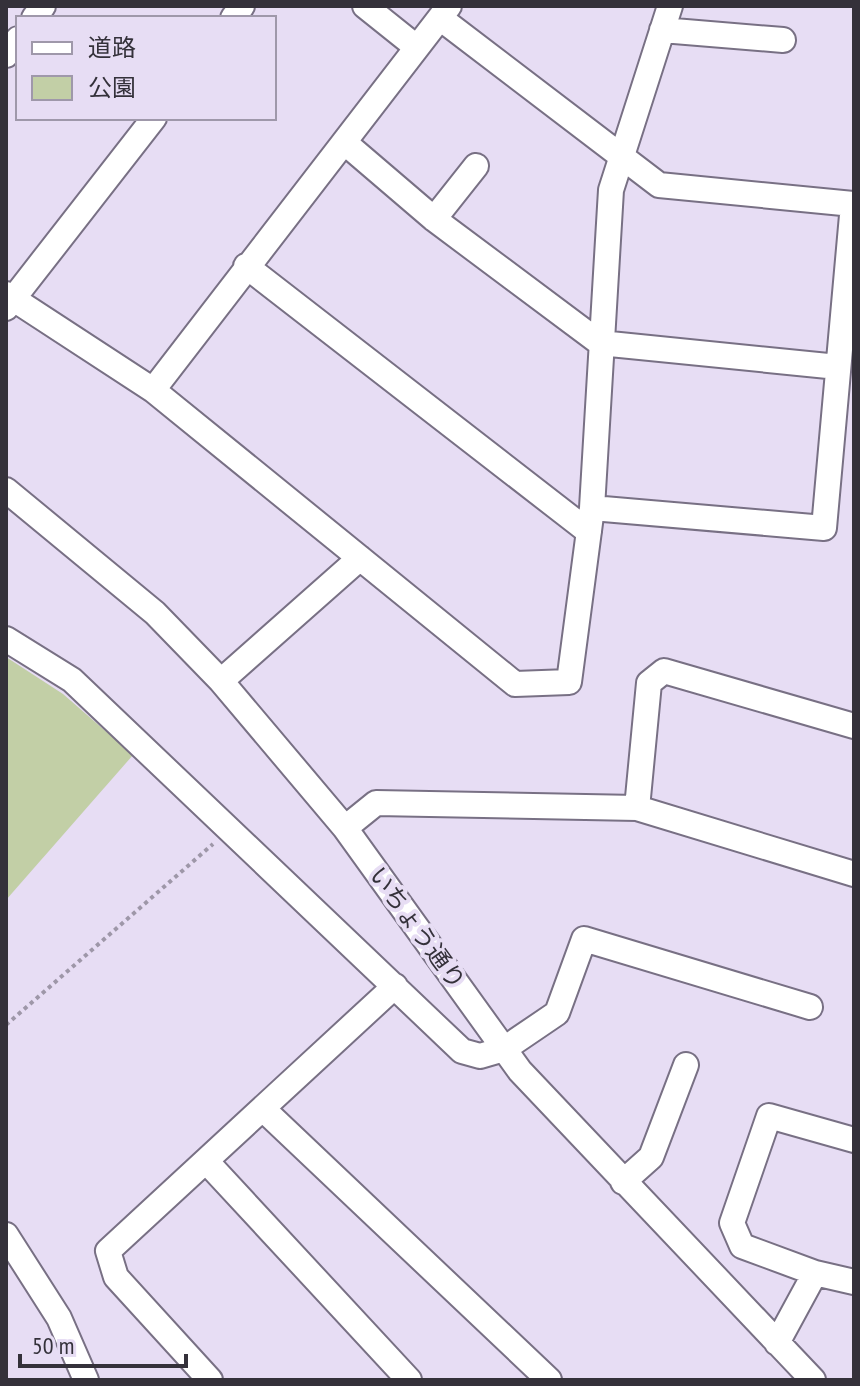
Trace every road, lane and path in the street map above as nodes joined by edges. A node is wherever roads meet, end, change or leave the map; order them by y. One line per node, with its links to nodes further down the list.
1 (365, 6): 6 (street)
2 (670, 6): 4 (street)
3 (444, 12): 6 (street); 9 (street)
4 (662, 30): 5 (street); 9 (street)
5 (783, 40)
6 (415, 46): 8 (street)
7 (152, 120): 13 (street)
8 (344, 142): 11 (street); 12 (street)
9 (622, 156): 14 (street); 15 (street)
10 (476, 166): 11 (street)
11 (434, 219): 15 (street)
12 (246, 266): 17 (street); 19 (street)
13 (8, 300): 17 (street)
14 (848, 315): 16 (street)
15 (600, 343): 16 (street); 19 (street)
16 (838, 367): 19 (street)
17 (153, 390): 20 (street)
18 (6, 490): 22 (street, いちょう通り)
19 (591, 520): 20 (street)
20 (360, 558): 22 (street)
21 (6, 639): 26 (street)
22 (221, 681): 25 (street, いちょう通り)
23 (854, 726): 24 (street)
24 (637, 808): 25 (street); 27 (street)
25 (345, 828): 31 (street, いちょう通り)
26 (229, 829): 28 (street); 30 (path)
27 (854, 874)
28 (395, 986): 31 (street); 33 (street)
29 (810, 1007): 31 (street)
30 (6, 1025)
31 (504, 1049): 36 (street, いちょう通り)
32 (686, 1065): 36 (street)
33 (263, 1109): 35 (street); 44 (street)
34 (854, 1140): 38 (street)
35 (206, 1161): 42 (street); 43 (street)
36 (623, 1182): 40 (street, いちょう通り)
37 (6, 1235): 41 (street)
38 (815, 1273): 39 (street); 40 (street)
39 (854, 1282)
40 (777, 1343): 45 (street, いちょう通り)
41 (86, 1380)
42 (210, 1380)
43 (409, 1380)
44 (549, 1380)
45 (813, 1380)

